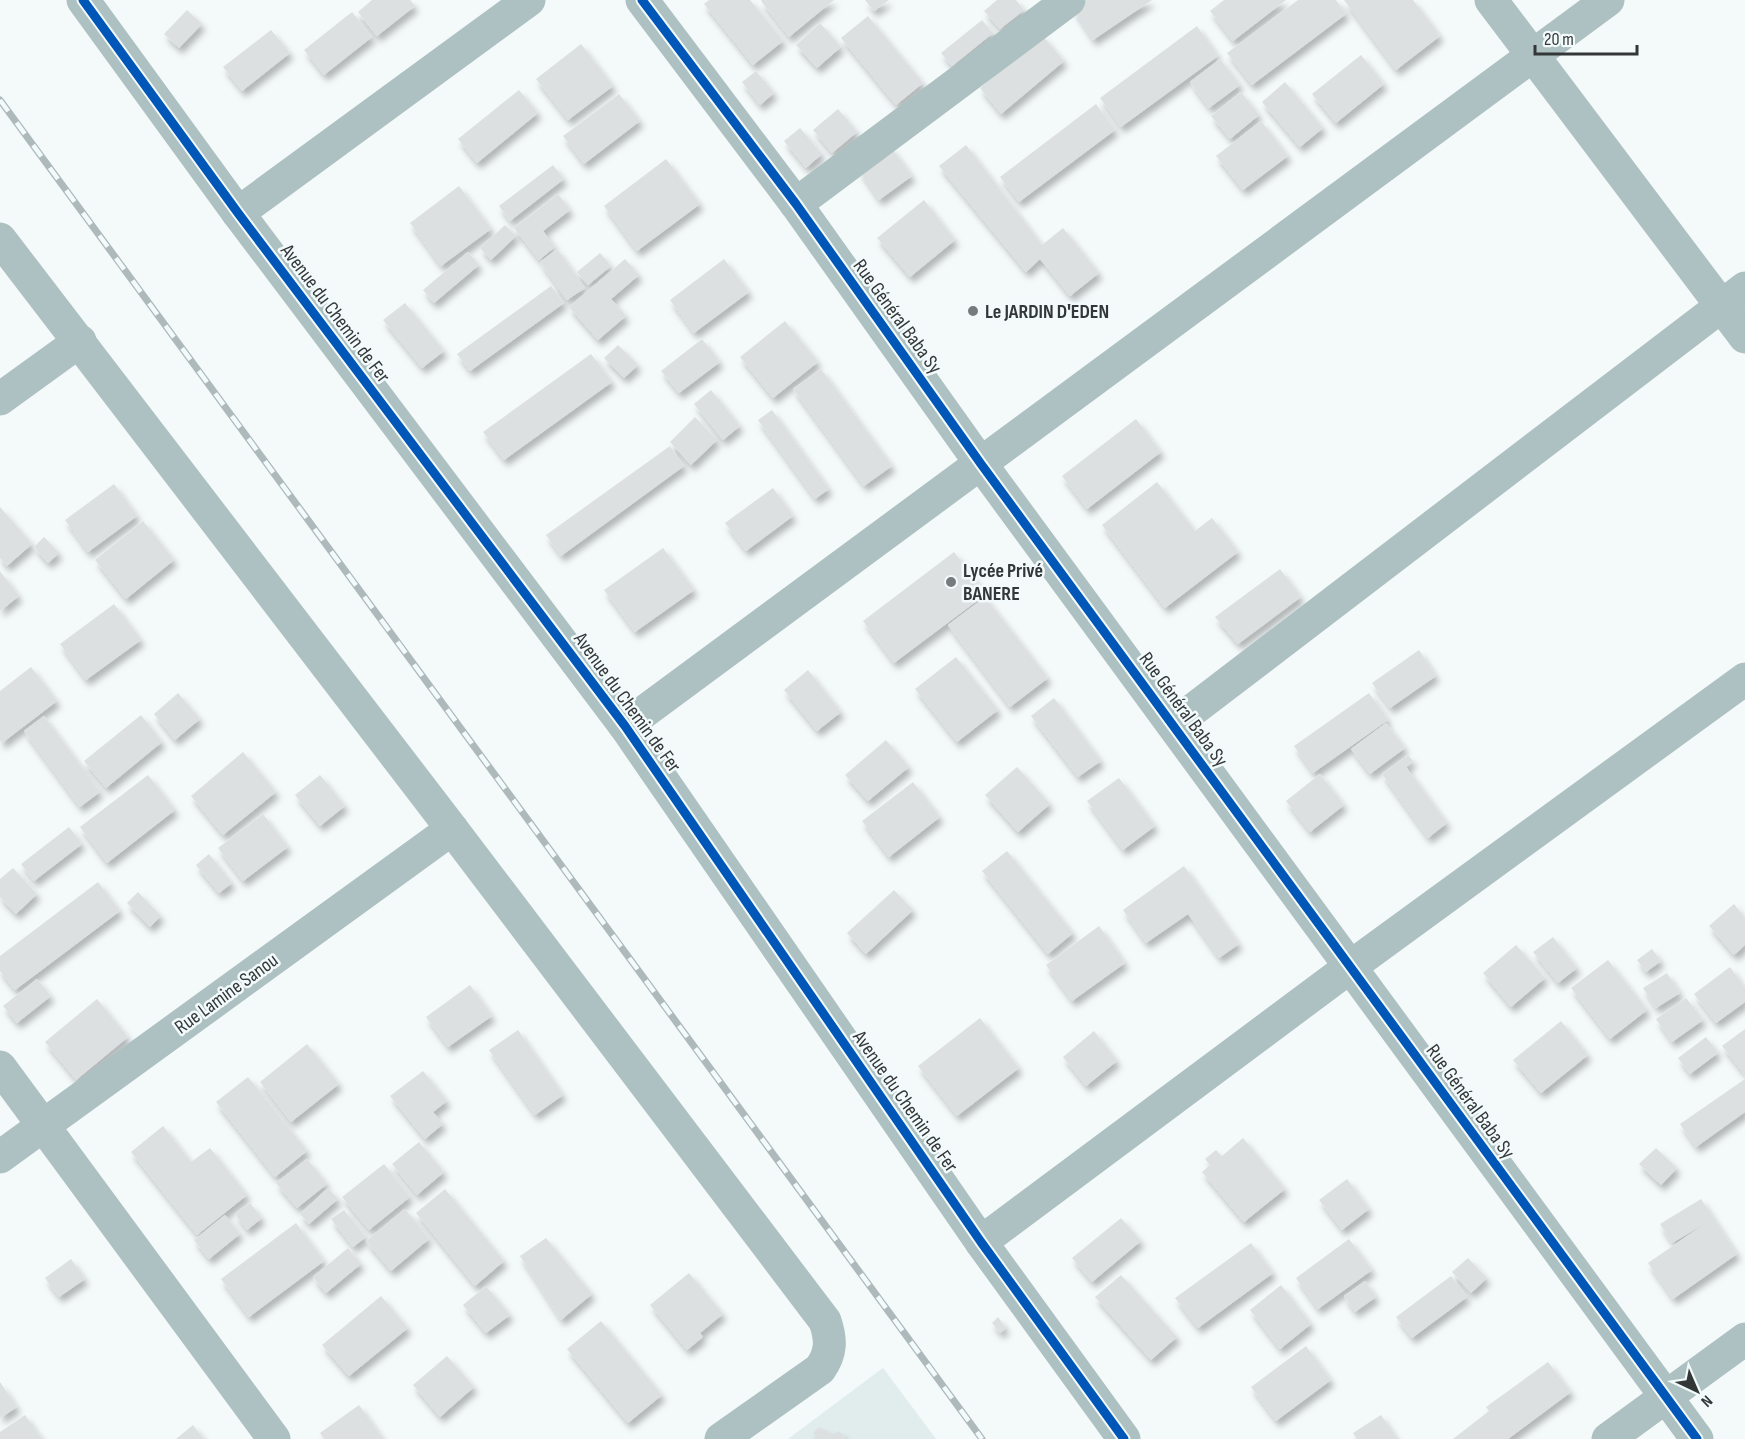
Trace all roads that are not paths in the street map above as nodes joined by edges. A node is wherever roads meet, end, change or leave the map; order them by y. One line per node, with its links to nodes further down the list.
1 (83, 0): 9 (street, Avenue du Chemin de Fer)
2 (529, 0): 9 (street)
3 (642, 0): 8 (street, Rue Général Baba Sy)
4 (1069, 0): 8 (street)
5 (1491, 0): 7 (street)
6 (1608, 0): 7 (street)
7 (1532, 56): 11 (street); 15 (street)
8 (795, 204): 15 (street, Rue Général Baba Sy)
9 (238, 213): 18 (street, Avenue du Chemin de Fer)
10 (0, 239): 13 (street)
11 (1733, 296): 12 (street); 17 (street)
12 (1745, 337)
13 (80, 341): 14 (street); 19 (street)
14 (0, 399)
15 (981, 464): 17 (street, Rue Général Baba Sy); 18 (street)
16 (1745, 679): 20 (street)
17 (1173, 725): 20 (street, Rue Général Baba Sy)
18 (625, 726): 24 (street, Avenue du Chemin de Fer)
19 (452, 829): 22 (street, Rue Lamine Sanou); 28 (street)
20 (1350, 967): 24 (street); 26 (street, Rue Général Baba Sy)
21 (0, 1067): 22 (street)
22 (43, 1125): 23 (street, Rue Lamine Sanou); 27 (street)
23 (0, 1157)
24 (981, 1242): 29 (street, Avenue du Chemin de Fer)
25 (1745, 1339): 26 (street)
26 (1666, 1397): 30 (street); 31 (street, Rue Général Baba Sy)
27 (274, 1439)
28 (721, 1439)
29 (1124, 1439)
30 (1608, 1439)
31 (1697, 1439)

